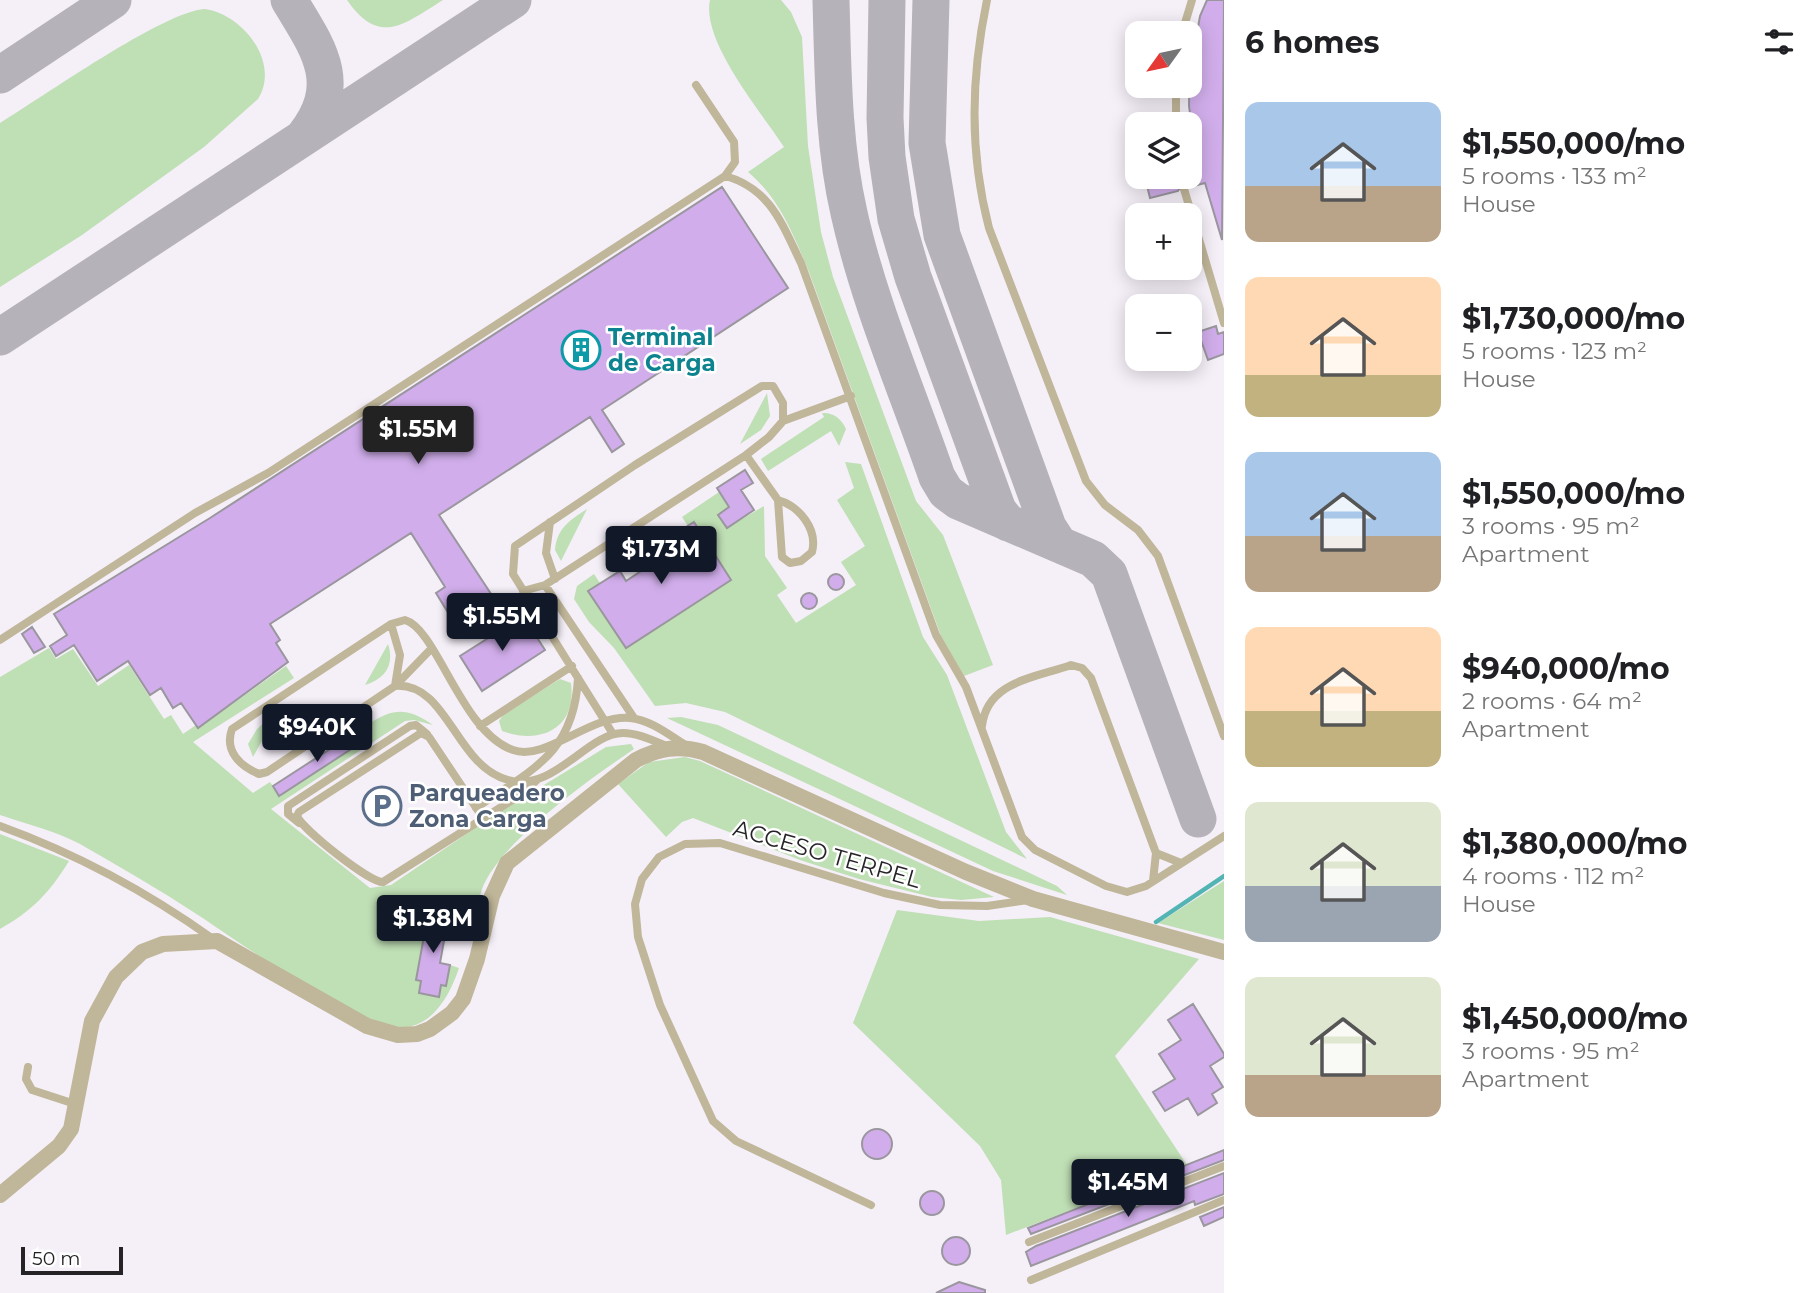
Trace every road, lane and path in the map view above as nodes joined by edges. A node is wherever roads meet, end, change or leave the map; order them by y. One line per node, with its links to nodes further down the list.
1 (987, 0): 28 (lane)
2 (1192, 0): 3 (lane)
3 (1186, 21)
4 (696, 85): 5 (lane)
5 (725, 176): 8 (lane); 17 (lane)
6 (1184, 189): 7 (lane)
7 (1224, 323)
8 (851, 396): 9 (lane); 25 (lane)
9 (783, 421): 10 (lane); 12 (lane)
10 (746, 454): 11 (lane); 13 (lane)
11 (778, 500): 11 (lane)
12 (550, 522): 13 (lane); 15 (lane)
13 (555, 579): 14 (lane)
14 (545, 585): 15 (lane); 22 (lane)
15 (523, 591): 19 (lane)
16 (391, 624): 18 (lane); 21 (lane); 21 (lane)
17 (0, 640)
18 (431, 649): 21 (lane); 24 (lane)
19 (572, 666): 20 (lane); 24 (lane)
20 (578, 678): 23 (lane); 29 (lane)
21 (395, 686): 33 (lane)
22 (635, 718): 23 (lane); 31 (lane)
23 (604, 720): 27 (lane); 29 (lane)
24 (480, 726): 29 (lane)
25 (981, 729): 39 (lane); 41 (lane)
26 (427, 734): 34 (lane); 37 (lane); 37 (lane)
27 (613, 734): 30 (lane); 32 (lane)
28 (1224, 736)
29 (565, 737): 33 (lane)
30 (671, 748): 31 (street); 43 (street)
31 (691, 749): 42 (street)
32 (536, 781): 33 (lane); 35 (lane)
33 (514, 782): 34 (lane)
34 (476, 808): 35 (lane)
35 (483, 818): 37 (lane)
36 (0, 826): 43 (lane)
37 (303, 826)
38 (1224, 836): 40 (lane)
39 (1156, 853): 40 (lane); 41 (lane)
40 (1181, 863): 41 (lane)
41 (1153, 881)
42 (1033, 899): 44 (street); 50 (lane, ACCESO TERPEL)
43 (217, 941): 46 (street)
44 (1224, 952)
45 (28, 1067): 46 (lane)
46 (78, 1105): 48 (street)
47 (1224, 1166): 51 (lane)
48 (0, 1195)
49 (1224, 1200): 52 (lane)
50 (871, 1205)
51 (1029, 1242)
52 (1031, 1280)

